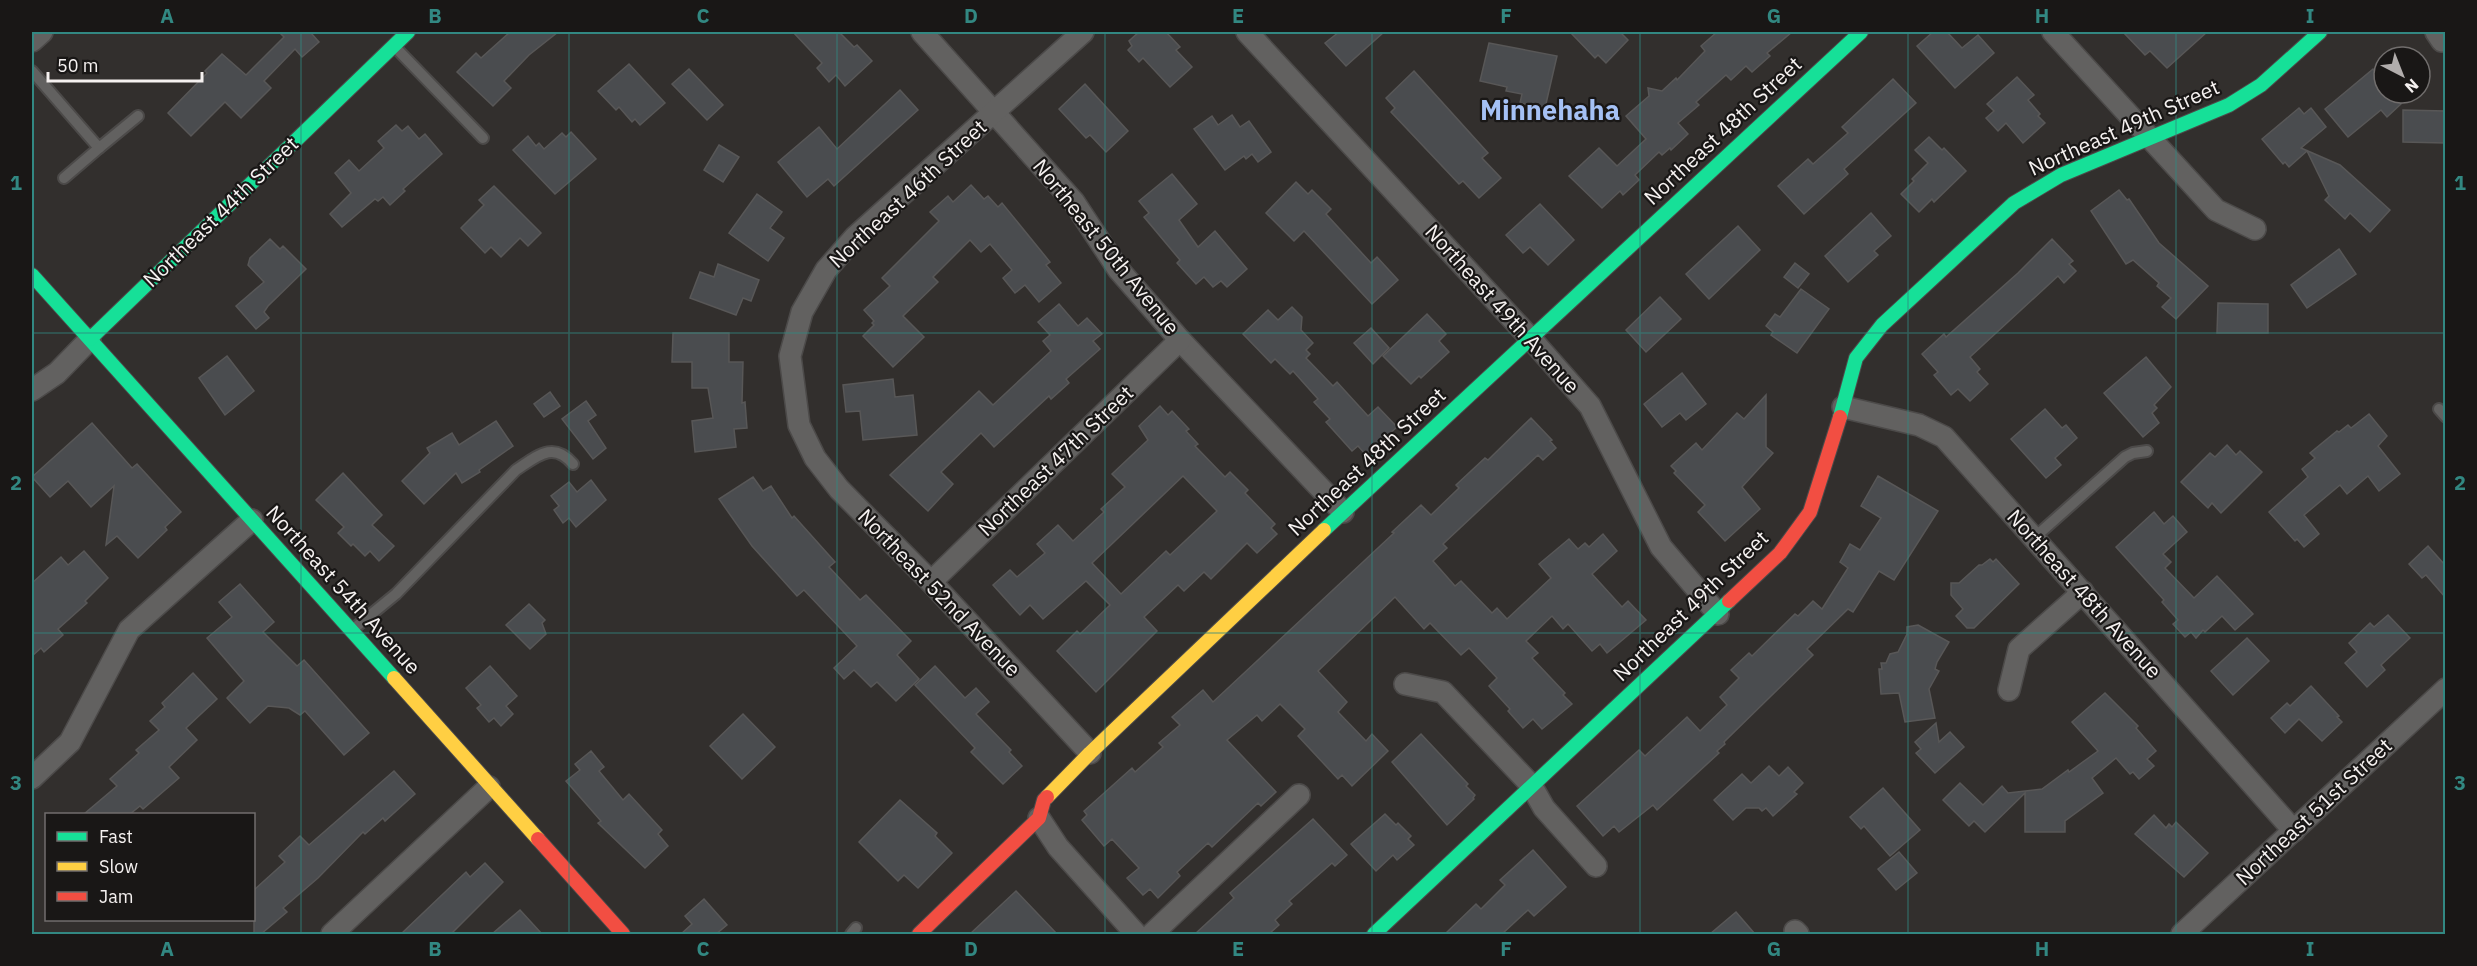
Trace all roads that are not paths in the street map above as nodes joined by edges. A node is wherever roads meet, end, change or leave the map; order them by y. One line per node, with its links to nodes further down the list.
1 (42, 32): 9 (street)
2 (408, 32): 10 (street, Northeast 44th Street)
3 (922, 32): 12 (street, Northeast 50th Avenue)
4 (1083, 32): 12 (street, Northeast 46th Street)
5 (1247, 32): 21 (street, Northeast 49th Avenue)
6 (1861, 32): 21 (street, Northeast 48th Street)
7 (2053, 32): 15 (street)
8 (2320, 32): 15 (street, Northeast 49th Street)
9 (32, 41)
10 (393, 46): 14 (lane); 20 (street, Northeast 44th Street)
11 (32, 71): 16 (lane)
12 (995, 112): 22 (street, Northeast 50th Avenue); 25 (street, Northeast 46th Street)
13 (138, 117): 16 (lane)
14 (483, 138)
15 (2150, 138): 18 (street); 24 (street, Northeast 49th Street)
16 (99, 148): 17 (lane)
17 (64, 178)
18 (2255, 229)
19 (32, 275): 20 (street, Northeast 54th Avenue)
20 (90, 339): 23 (street, Northeast 44th Street); 29 (street, Northeast 54th Avenue)
21 (1531, 339): 28 (street, Northeast 48th Street); 33 (street, Northeast 49th Avenue)
22 (1180, 340): 28 (street, Northeast 50th Avenue); 31 (street, Northeast 47th Street)
23 (32, 390)
24 (1844, 407): 30 (street, Northeast 48th Avenue); 33 (street, Northeast 49th Street)
25 (799, 424): 31 (street, Northeast 52nd Avenue)
26 (2147, 451): 30 (lane)
27 (573, 464): 34 (lane)
28 (1343, 512): 38 (street, Northeast 48th Street)
29 (252, 520): 34 (street, Northeast 54th Avenue); 39 (street)
30 (2034, 538): 32 (street, Northeast 48th Avenue)
31 (931, 582): 38 (street, Northeast 52nd Avenue)
32 (2083, 592): 37 (street); 44 (street, Northeast 48th Avenue)
33 (1718, 614): 40 (street, Northeast 49th Street)
34 (351, 631): 41 (street, Northeast 54th Avenue)
35 (1405, 684): 40 (street)
36 (2445, 689): 44 (street, Northeast 51st Street)
37 (2009, 690)
38 (1090, 753): 43 (street, Northeast 48th Street)
39 (32, 778)
40 (1531, 785): 45 (street); 51 (street, Northeast 49th Street)
41 (489, 787): 46 (street); 47 (street, Northeast 54th Avenue)
42 (1299, 795): 50 (street)
43 (1039, 818): 48 (street, Northeast 48th Street); 49 (street)
44 (2294, 831): 52 (street, Northeast 51st Street)
45 (1596, 866)
46 (332, 934)
47 (623, 934)
48 (919, 934)
49 (1136, 934)
50 (1152, 934)
51 (1374, 934)
52 (2182, 934)

